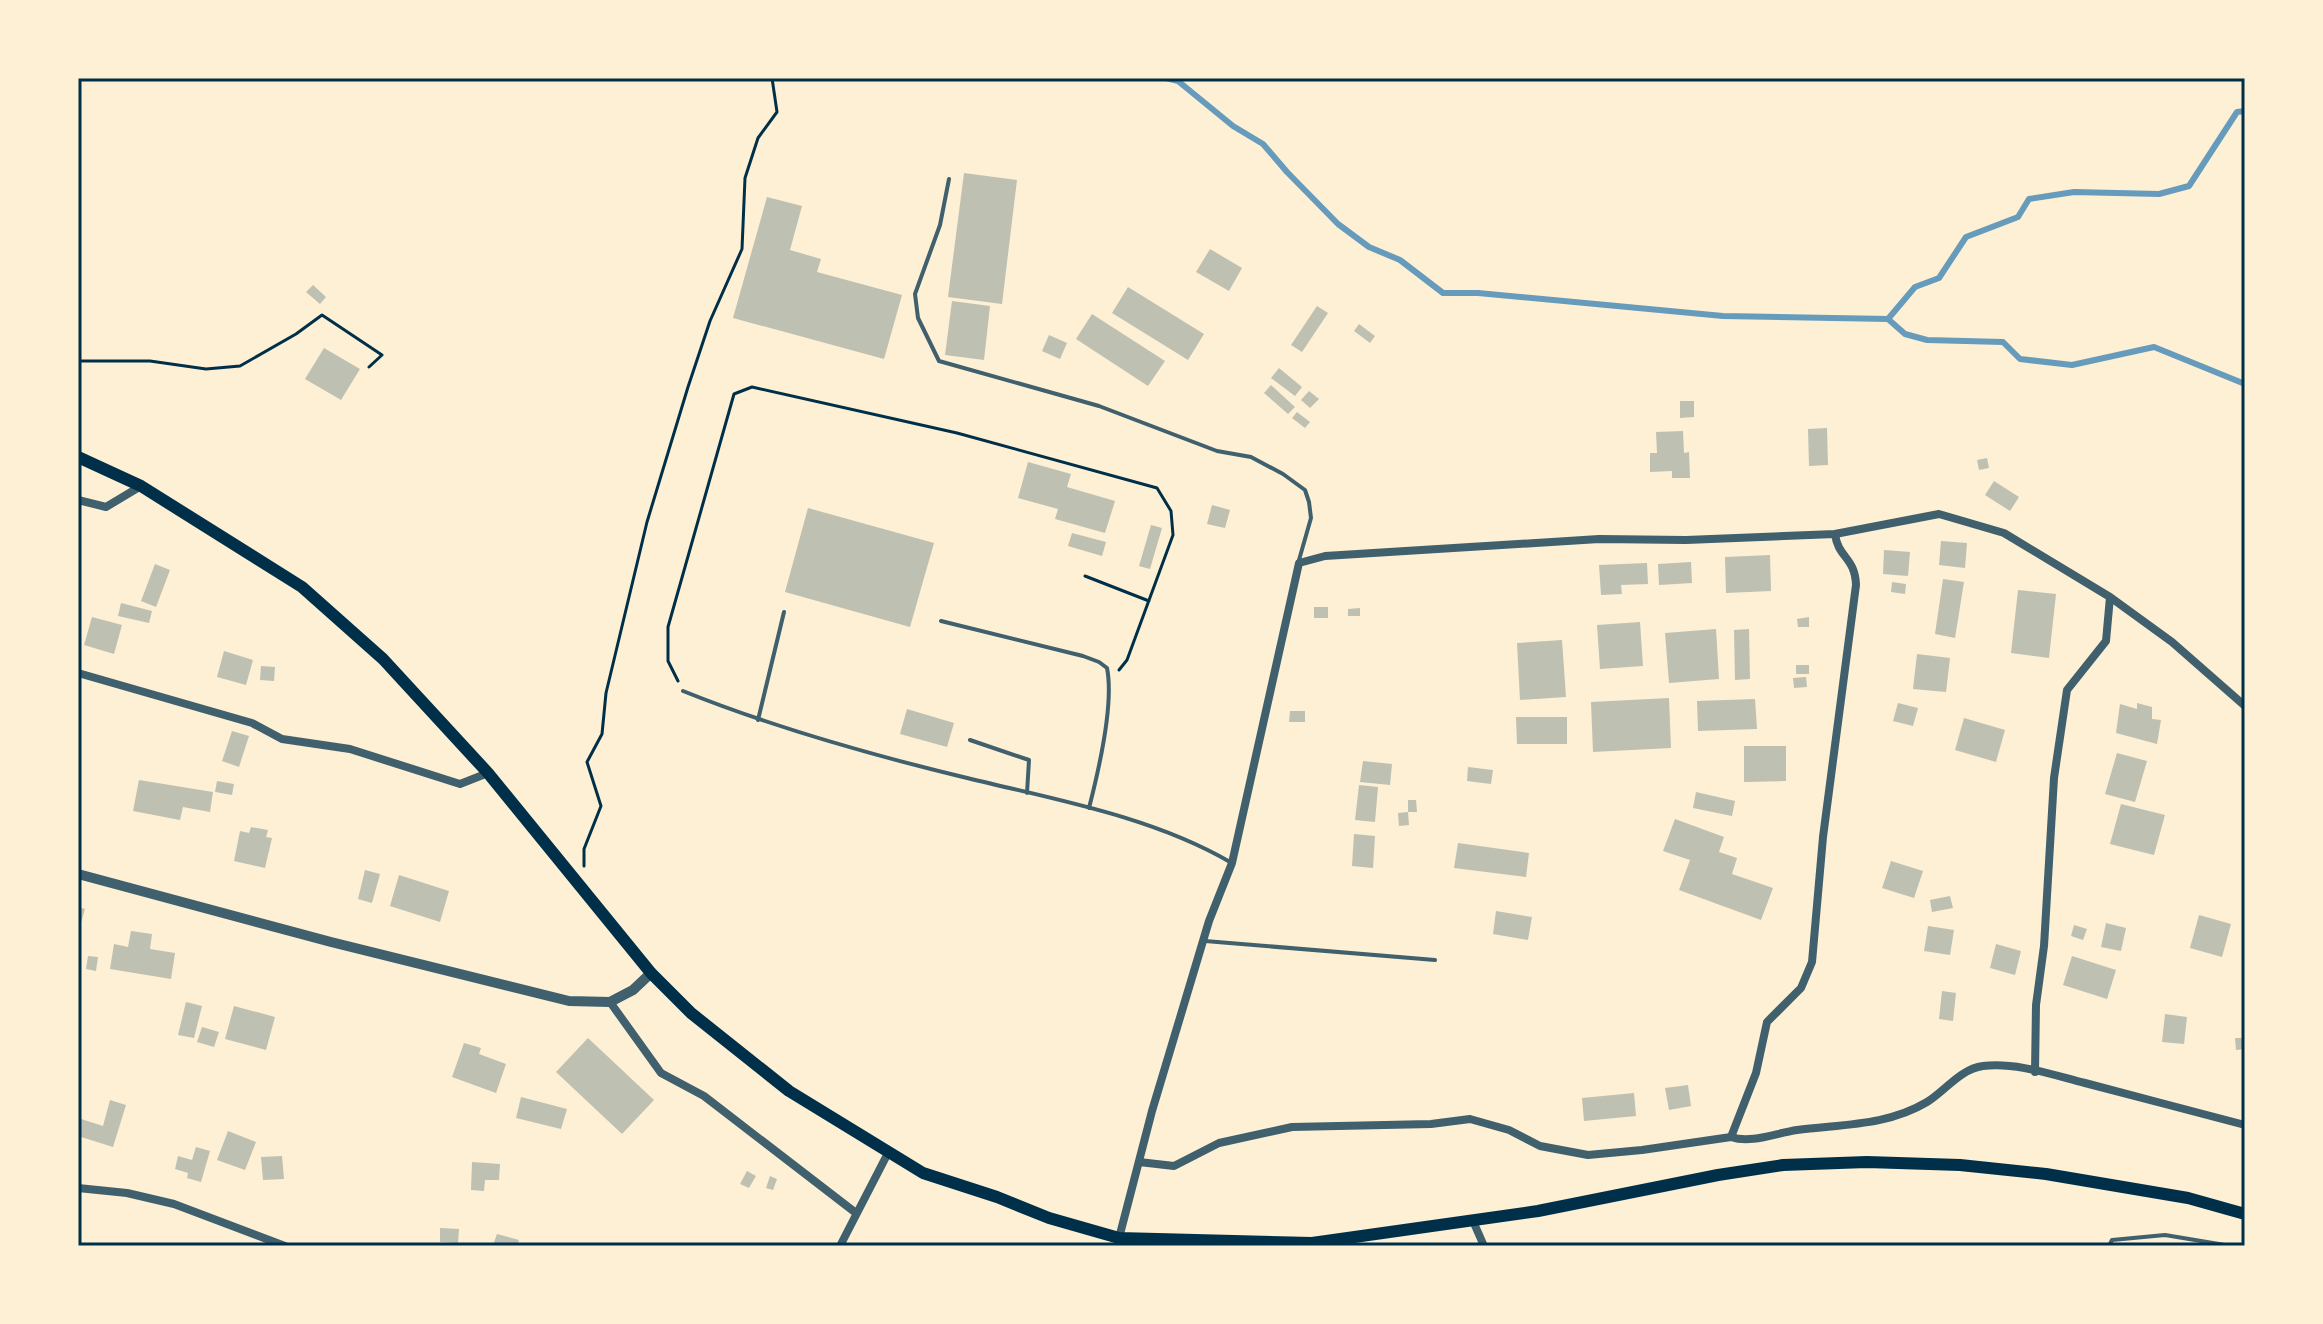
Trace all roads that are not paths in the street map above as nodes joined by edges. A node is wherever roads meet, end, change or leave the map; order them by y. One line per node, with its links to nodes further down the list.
1 (949, 179): 6 (lane)
2 (78, 457): 3 (main road)
3 (141, 486): 4 (street); 15 (main road)
4 (78, 500)
5 (1835, 534): 6 (street); 7 (street); 26 (street)
6 (1299, 563): 18 (street)
7 (2110, 597): 12 (street); 24 (street)
8 (784, 612): 13 (lane)
9 (941, 621): 17 (lane)
10 (78, 673): 15 (street)
11 (683, 691): 13 (lane)
12 (2245, 706)
13 (758, 720): 16 (lane)
14 (970, 740): 16 (lane)
15 (488, 773): 22 (main road)
16 (1027, 793): 17 (lane)
17 (1089, 808): 18 (lane)
18 (1232, 863): 20 (street)
19 (78, 874): 23 (street)
20 (1203, 941): 21 (lane); 28 (street)
21 (1435, 960)
22 (651, 973): 23 (street); 27 (main road)
23 (610, 1002): 30 (street)
24 (2035, 1072): 25 (street); 26 (street)
25 (2245, 1125)
26 (1731, 1137): 28 (street)
27 (888, 1153): 30 (street); 33 (main road)
28 (1139, 1162): 33 (street)
29 (78, 1188): 34 (street)
30 (856, 1213): 35 (street)
31 (2245, 1214): 32 (main road)
32 (1473, 1221): 33 (main road); 36 (street)
33 (1119, 1238)
34 (285, 1246)
35 (840, 1246)
36 (1484, 1246)
37 (2109, 1246): 38 (lane)
38 (2231, 1246)

